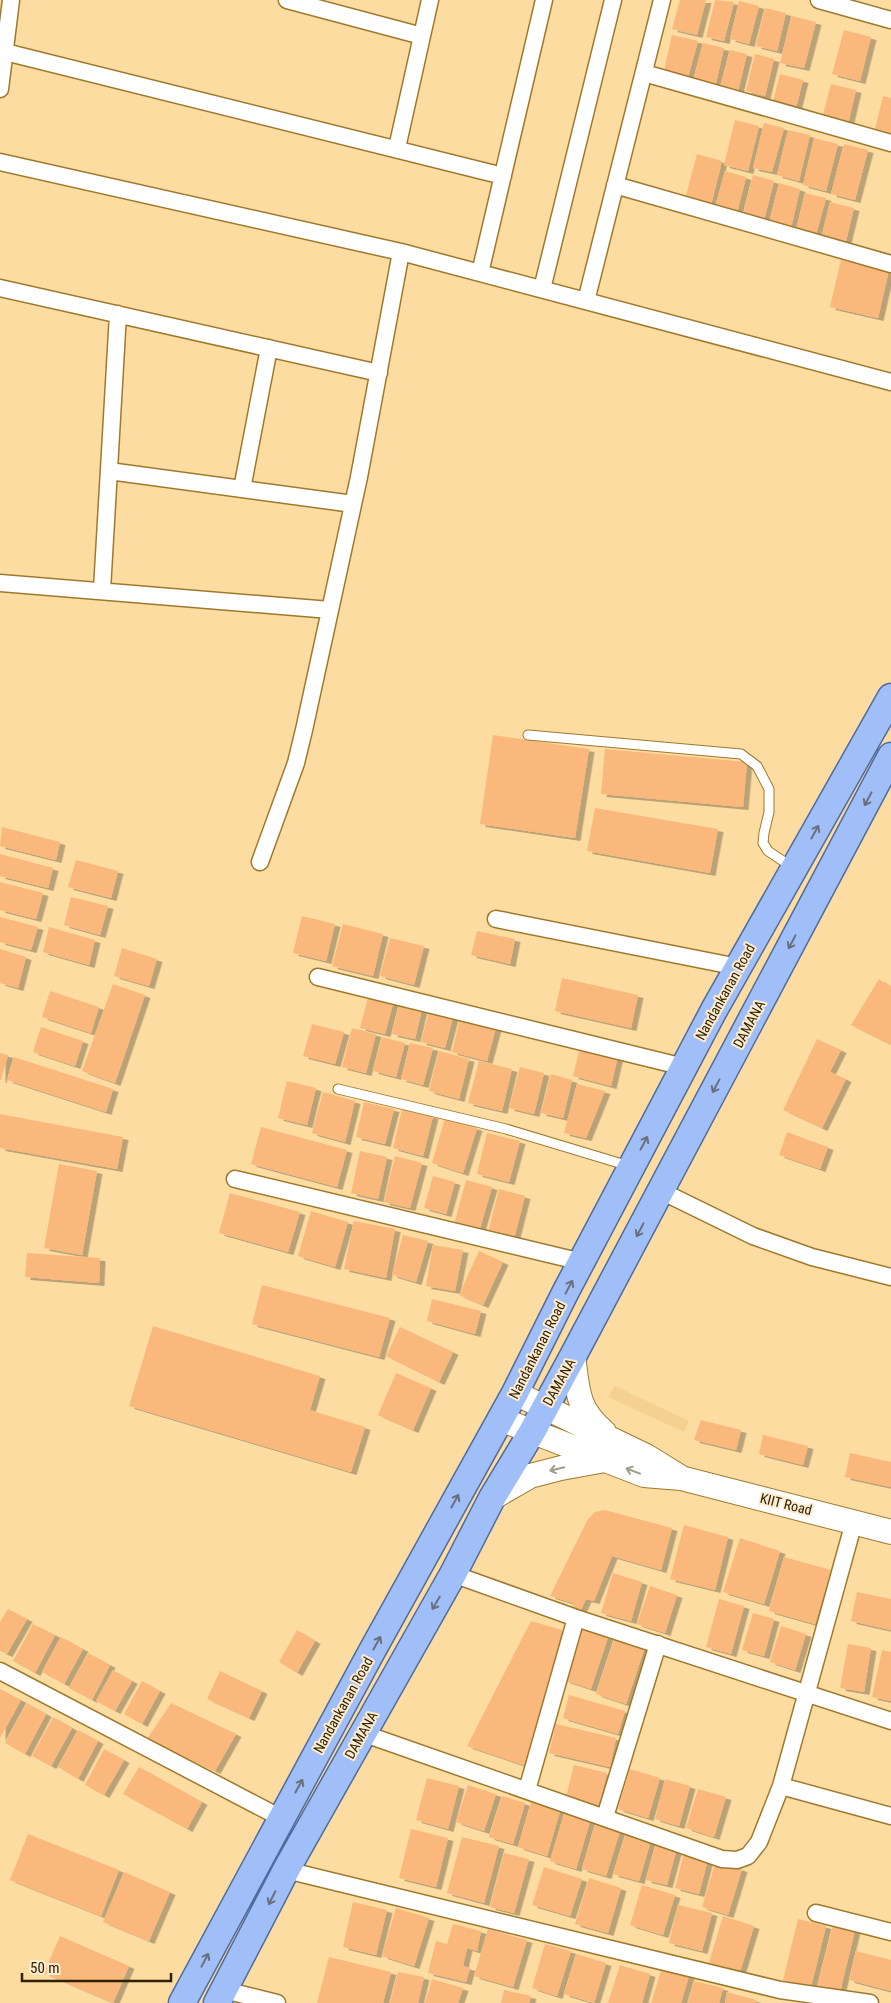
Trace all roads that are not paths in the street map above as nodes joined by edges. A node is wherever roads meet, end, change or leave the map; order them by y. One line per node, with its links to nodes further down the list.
1 (11, 0): 10 (street)
2 (287, 0): 9 (street)
3 (430, 0): 9 (street)
4 (544, 0): 16 (street)
5 (613, 0): 22 (street)
6 (662, 0): 11 (street)
7 (819, 0): 8 (street)
8 (891, 20)
9 (422, 36): 14 (street)
10 (5, 52): 12 (street); 14 (street)
11 (644, 73): 13 (street); 17 (street)
12 (0, 89)
13 (891, 143)
14 (397, 148): 16 (street)
15 (0, 162): 18 (street)
16 (503, 176): 20 (street)
17 (615, 185): 19 (street); 23 (street)
18 (401, 252): 20 (street); 26 (street)
19 (891, 264)
20 (480, 273): 22 (street)
21 (0, 288): 24 (street)
22 (542, 289): 23 (street)
23 (586, 301): 27 (street)
24 (118, 314): 25 (street); 28 (street)
25 (269, 348): 26 (street); 29 (street)
26 (379, 373): 30 (street)
27 (891, 382)
28 (109, 471): 29 (street); 32 (street)
29 (242, 489): 30 (street)
30 (353, 504): 33 (street)
31 (0, 583): 32 (street)
32 (102, 590): 33 (street)
33 (330, 610): 37 (street)
34 (891, 697): 38 (main road, Nandankanan Road, one-way to 34)
35 (528, 735): 38 (lane)
36 (891, 756): 46 (main road, DAMANA, one-way to 46)
37 (260, 862)
38 (794, 869): 40 (main road, Nandankanan Road)
39 (496, 919): 40 (street)
40 (738, 967): 42 (main road, Nandankanan Road)
41 (318, 976): 42 (street)
42 (684, 1067): 44 (main road, Nandankanan Road, one-way to 42)
43 (338, 1089): 44 (lane)
44 (632, 1166): 47 (main road, Nandankanan Road)
45 (235, 1178): 47 (street)
46 (661, 1191): 48 (street); 49 (main road, DAMANA, one-way to 49)
47 (582, 1262): 50 (main road, Nandankanan Road, one-way to 47)
48 (891, 1277)
49 (573, 1356): 51 (main road, DAMANA); 54 (main road)
50 (515, 1393): 51 (main road, KIIT Road); 52 (main road, Nandankanan Road)
51 (544, 1409): 53 (main road, DAMANA); 54 (main road, KIIT Road)
52 (500, 1419): 53 (main road, KIIT Road); 69 (main road, Nandankanan Road, one-way to 52)
53 (532, 1432): 54 (main road, KIIT Road); 55 (main road, DAMANA)
54 (610, 1451): 55 (main road, one-way to 55); 56 (main road, KIIT Road)
55 (492, 1498): 58 (main road, DAMANA)
56 (854, 1522): 57 (main road, KIIT Road); 62 (street)
57 (891, 1532)
58 (453, 1574): 59 (street); 64 (main road, DAMANA, one-way to 64)
59 (576, 1618): 60 (street); 66 (street)
60 (658, 1644): 62 (street); 68 (street)
61 (0, 1671): 69 (street)
62 (806, 1694): 63 (street); 65 (street)
63 (891, 1722)
64 (362, 1733): 66 (street); 70 (main road, DAMANA)
65 (781, 1786): 67 (street); 68 (street)
66 (527, 1790): 68 (street)
67 (891, 1816)
68 (605, 1817)
69 (281, 1818): 74 (main road, Nandankanan Road, one-way to 69)
70 (286, 1870): 73 (main road, DAMANA, one-way to 73); 76 (street)
71 (816, 1914): 72 (street)
72 (891, 1932)
73 (220, 1996): 75 (street)
74 (182, 2003)
75 (277, 2003)
76 (870, 2003)

